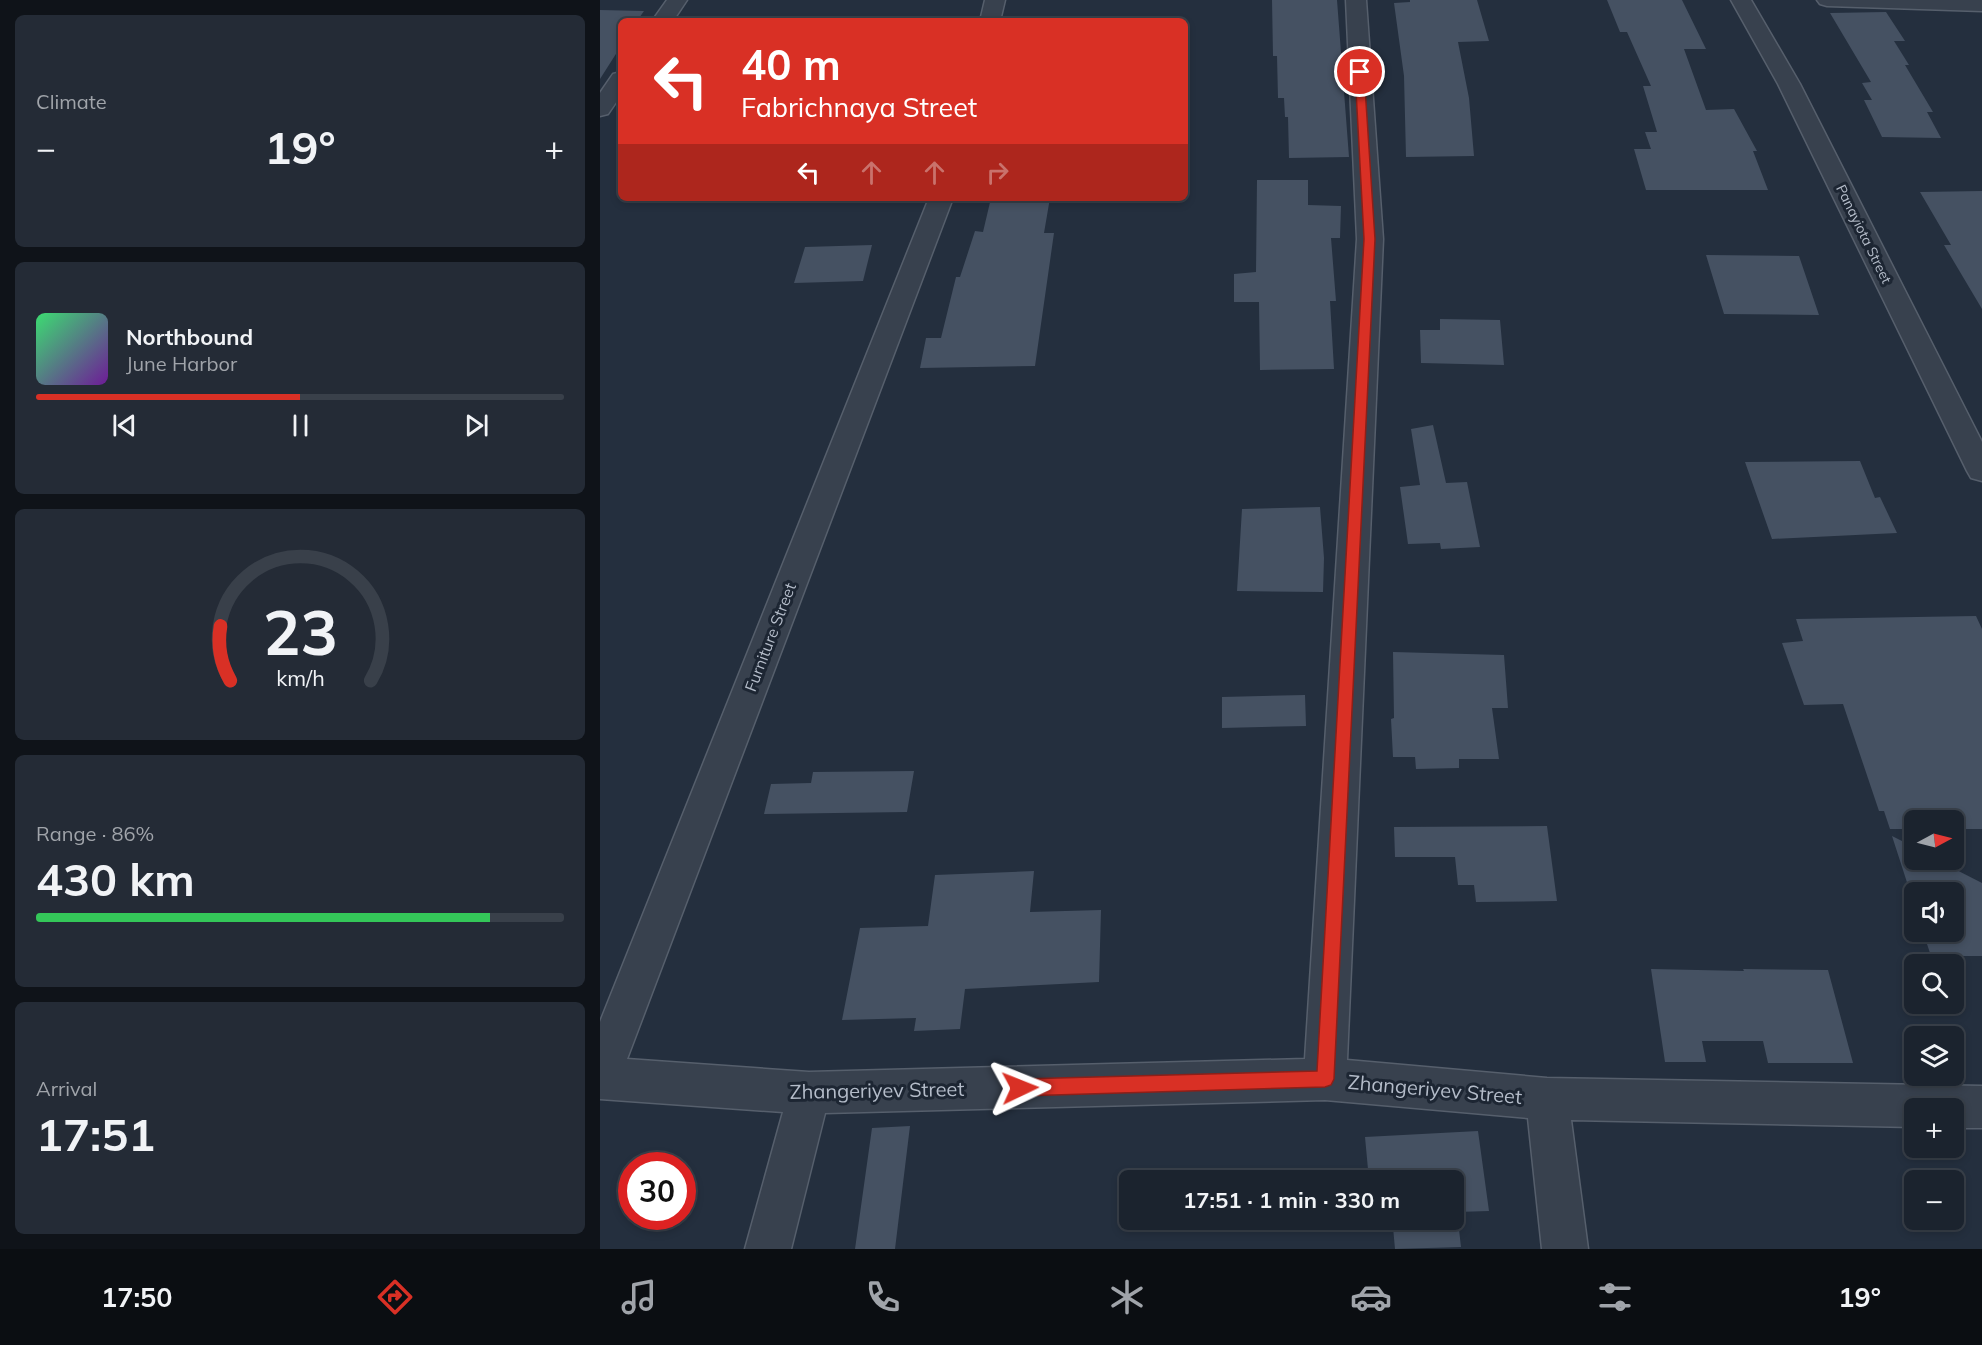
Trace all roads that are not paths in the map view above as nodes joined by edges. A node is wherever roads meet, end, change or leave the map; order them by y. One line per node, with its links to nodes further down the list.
1 (677, 0): 7 (street)
2 (995, 0): 8 (street)
3 (1356, 0): 14 (street)
4 (1741, 0): 12 (street, Panayiota Street)
5 (1827, 0): 6 (street)
6 (1982, 4)
7 (664, 18)
8 (991, 18)
9 (618, 83): 10 (street)
10 (600, 109)
11 (940, 201): 13 (street, Furniture Street)
12 (1982, 471)
13 (600, 1077): 15 (street, Zhangeriyev Street)
14 (1325, 1079): 15 (street, Zhangeriyev Street); 16 (street, Zhangeriyev Street)
15 (809, 1093): 18 (street)
16 (1547, 1100): 17 (street, Zhangeriyev Street); 19 (street)
17 (1982, 1107)
18 (768, 1249)
19 (1565, 1249)

